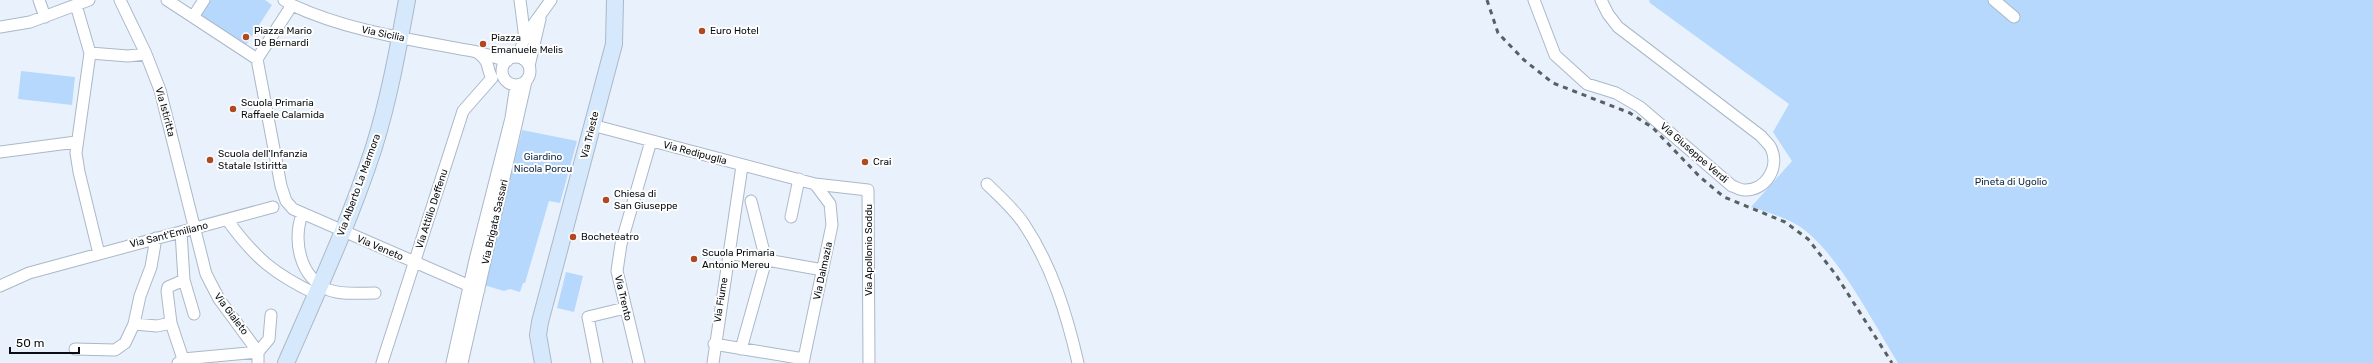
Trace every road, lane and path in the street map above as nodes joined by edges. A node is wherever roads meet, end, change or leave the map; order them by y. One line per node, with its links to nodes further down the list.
1 (39, 0): 15 (street)
2 (89, 0): 14 (street)
3 (120, 0): 24 (street, Via Istiritta)
4 (167, 0): 16 (street)
5 (204, 0): 16 (street)
6 (408, 0): 21 (street, Via Alberto La Marmora)
7 (520, 0): 20 (street)
8 (551, 0): 17 (street)
9 (615, 0): 30 (street, Via Trieste)
10 (1534, 0): 11 (street, Via Giuseppe Verdi)
11 (1601, 0)
12 (1994, 0): 18 (street)
13 (288, 2): 21 (street, Via Sicilia); 25 (street)
14 (76, 5): 15 (street); 23 (street)
15 (45, 17): 19 (street)
16 (193, 17): 25 (street)
17 (540, 17): 20 (street); 27 (street)
18 (2014, 17)
19 (0, 27)
20 (525, 36): 27 (street)
21 (400, 38): 22 (street, Via Sicilia); 45 (street, Via Alberto La Marmora)
22 (477, 52): 26 (street, Via Sicilia); 28 (street)
23 (90, 53): 24 (street); 32 (street)
24 (146, 54): 43 (street, Via Istiritta)
25 (257, 59): 40 (street, Via Veneto)
26 (507, 60): 27 (street); 29 (street)
27 (525, 61): 29 (street)
28 (492, 78): 29 (street); 50 (street, Via Attilio Deffenu)
29 (516, 82): 54 (street, Via Brigata Sassari)
30 (592, 125): 31 (street, Via Redipuglia); 73 (street, Via Trieste)
31 (651, 141): 34 (street, Via Redipuglia); 57 (street, Via Trento)
32 (76, 142): 33 (street); 48 (street)
33 (0, 152)
34 (742, 166): 35 (street, Via Redipuglia); 47 (street, Via Fiume)
35 (799, 179): 36 (street, Via Redipuglia); 41 (street)
36 (815, 184): 51 (street, Via Dalmazia); 77 (street, Via Apollonio Soddu)
37 (987, 184): 78 (street)
38 (751, 201): 49 (street)
39 (273, 207): 42 (street, Via Sant'Emiliano)
40 (302, 214): 45 (street, Via Veneto); 55 (street)
41 (791, 217)
42 (228, 221): 43 (street, Via Sant'Emiliano); 55 (street)
43 (195, 228): 44 (street, Via Sant'Emiliano); 65 (street, Via Gialeto)
44 (181, 232): 46 (street, Via Sant'Emiliano); 52 (street)
45 (343, 233): 50 (street, Via Veneto); 55 (street, Via Alberto La Marmora)
46 (156, 238): 48 (street, Via Sant'Emiliano); 60 (street)
47 (728, 253): 49 (street); 62 (street, Via Fiume)
48 (99, 254): 53 (street, Via Sant'Emiliano)
49 (766, 260): 51 (street); 64 (street)
50 (414, 263): 54 (street, Via Veneto); 70 (street, Via Attilio Deffenu)
51 (824, 270): 68 (street, Via Dalmazia)
52 (184, 280): 58 (street); 61 (street)
53 (0, 286)
54 (474, 288): 71 (street, Via Brigata Sassari); 72 (street, Via Brigata Sassari)
55 (318, 289): 56 (street); 69 (street, Via Alberto La Marmora)
56 (375, 293)
57 (625, 308): 74 (street); 75 (street, Via Trento)
58 (194, 314)
59 (271, 315): 65 (street)
60 (134, 324): 61 (street); 63 (street)
61 (171, 324): 66 (street)
62 (714, 344): 64 (street); 76 (street, Via Fiume)
63 (75, 349)
64 (741, 349): 68 (street)
65 (258, 358): 67 (street)
66 (180, 361): 67 (street)
67 (195, 361)
68 (804, 361)
69 (286, 363)
70 (382, 363)
71 (452, 363)
72 (462, 363)
73 (543, 363)
74 (597, 363)
75 (639, 363)
76 (713, 363)
77 (869, 363)
78 (1078, 363)

